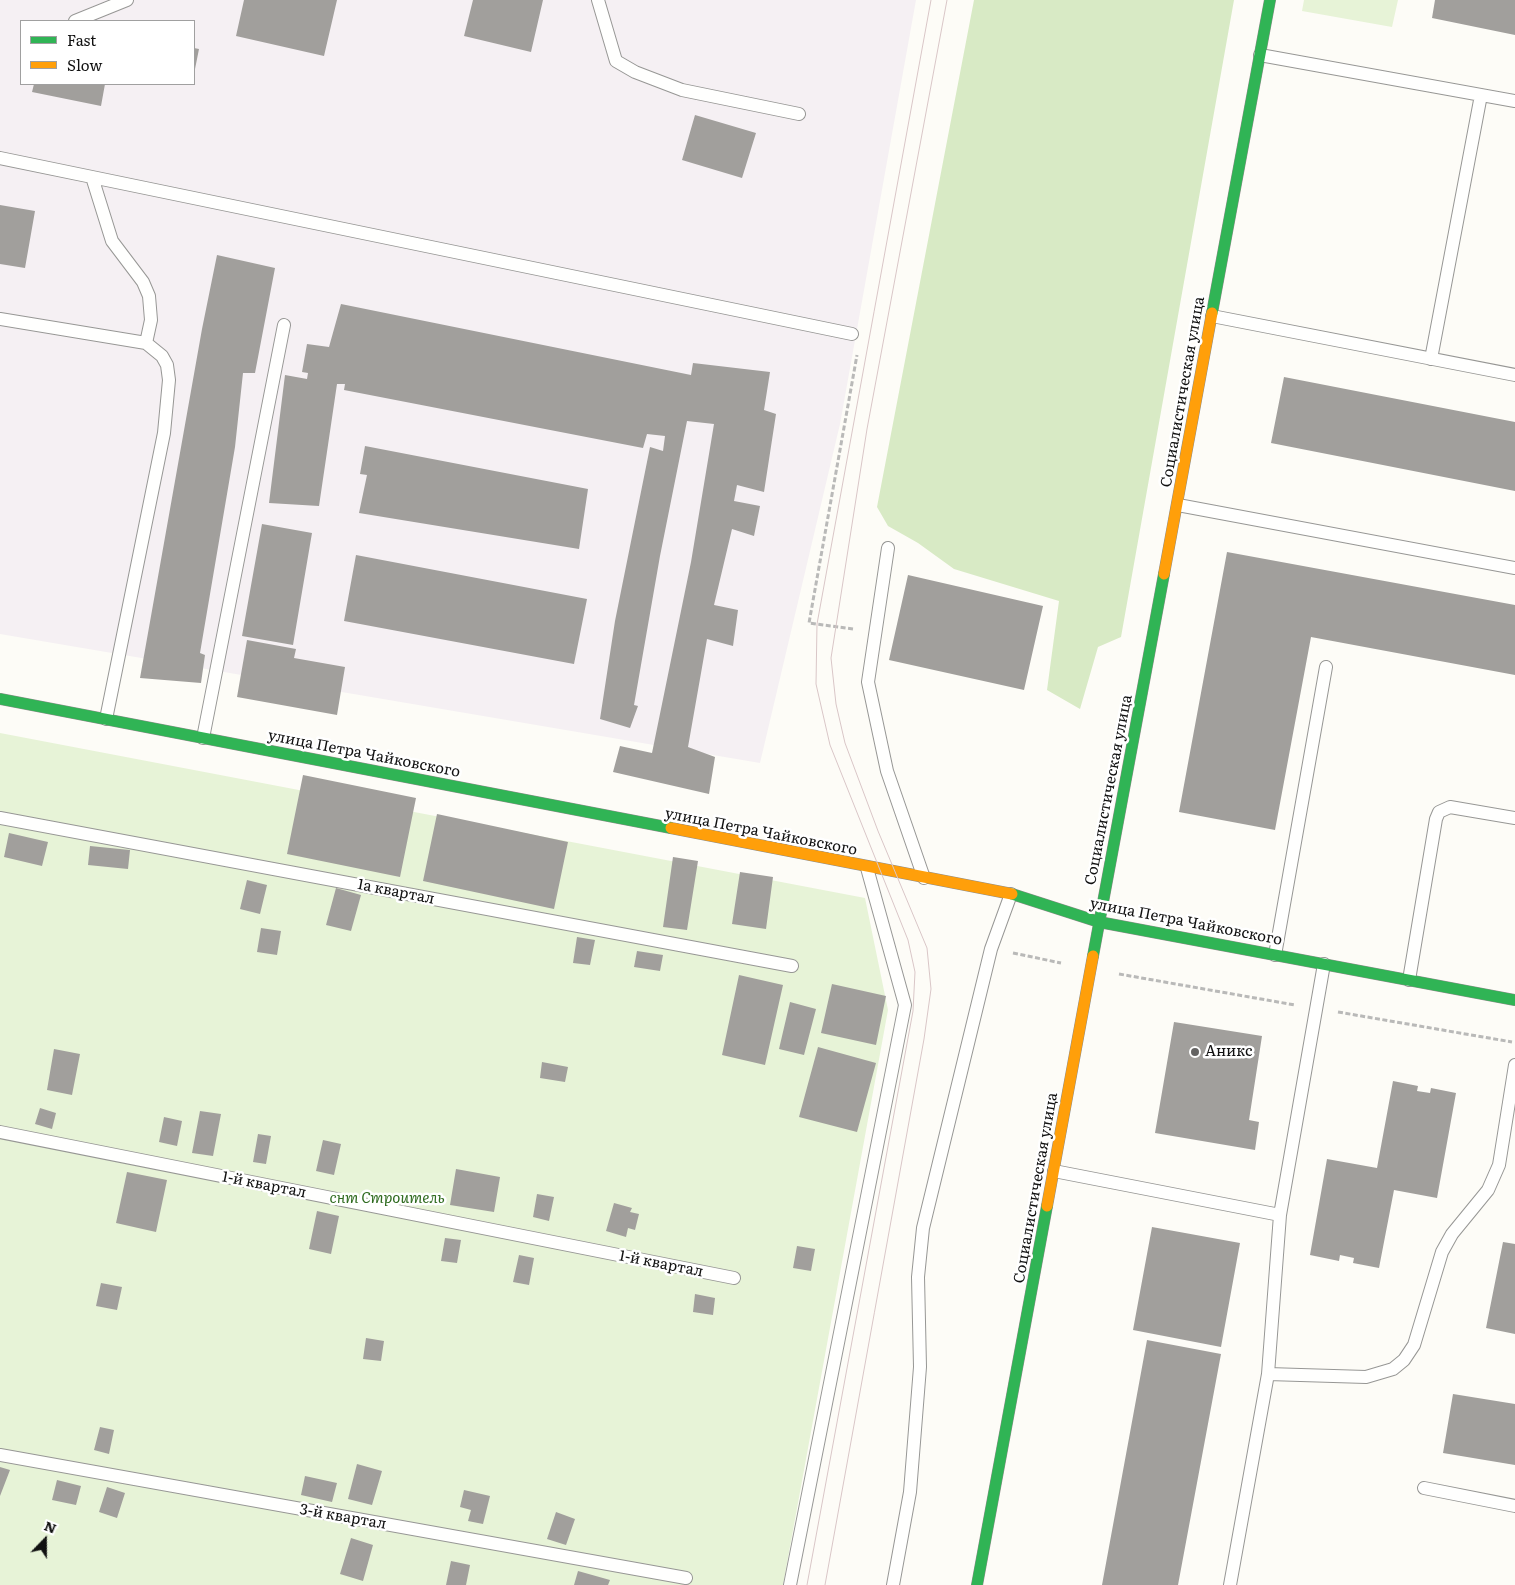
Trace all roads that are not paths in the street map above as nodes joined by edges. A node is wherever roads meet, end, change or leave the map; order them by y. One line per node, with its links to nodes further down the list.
1 (127, 0): 4 (lane)
2 (598, 0): 8 (lane)
3 (1270, 0): 5 (street, Социалистическая улица)
4 (77, 20)
5 (1260, 54): 6 (lane); 11 (street, Социалистическая улица)
6 (1481, 95): 7 (lane); 16 (lane)
7 (1515, 101)
8 (799, 114)
9 (0, 158): 10 (lane)
10 (92, 177): 14 (lane); 15 (lane)
11 (1212, 316): 16 (lane); 18 (street, Социалистическая улица)
12 (0, 319): 15 (lane)
13 (284, 325): 24 (lane)
14 (852, 334)
15 (146, 342): 23 (lane)
16 (1431, 359): 17 (lane)
17 (1515, 375)
18 (1178, 505): 20 (lane); 30 (street, Социалистическая улица)
19 (888, 548): 28 (lane)
20 (1515, 568)
21 (1326, 667): 31 (lane)
22 (0, 699): 23 (street, улица Петра Чайковского)
23 (106, 719): 24 (street, улица Петра Чайковского)
24 (204, 738): 27 (street, улица Петра Чайковского)
25 (0, 818): 33 (lane, 1а квартал)
26 (1515, 818): 34 (lane)
27 (867, 868): 28 (street, улица Петра Чайковского); 46 (lane)
28 (924, 878): 29 (street, улица Петра Чайковского)
29 (1011, 894): 30 (street, улица Петра Чайковского); 47 (lane)
30 (1099, 922): 31 (street, улица Петра Чайковского); 38 (street, Социалистическая улица)
31 (1275, 955): 32 (street, улица Петра Чайковского)
32 (1324, 964): 34 (street, улица Петра Чайковского); 39 (lane)
33 (792, 966)
34 (1409, 980): 35 (street, улица Петра Чайковского)
35 (1515, 1000)
36 (1515, 1065): 41 (lane)
37 (0, 1132): 40 (lane, 1-й квартал)
38 (1054, 1171): 39 (lane); 48 (street, Социалистическая улица)
39 (1280, 1214): 41 (lane)
40 (734, 1278)
41 (1268, 1374): 49 (lane)
42 (0, 1455): 45 (lane, 3-й квартал)
43 (1424, 1488): 44 (lane)
44 (1515, 1506)
45 (686, 1578)
46 (790, 1585)
47 (892, 1585)
48 (977, 1585)
49 (1230, 1585)

